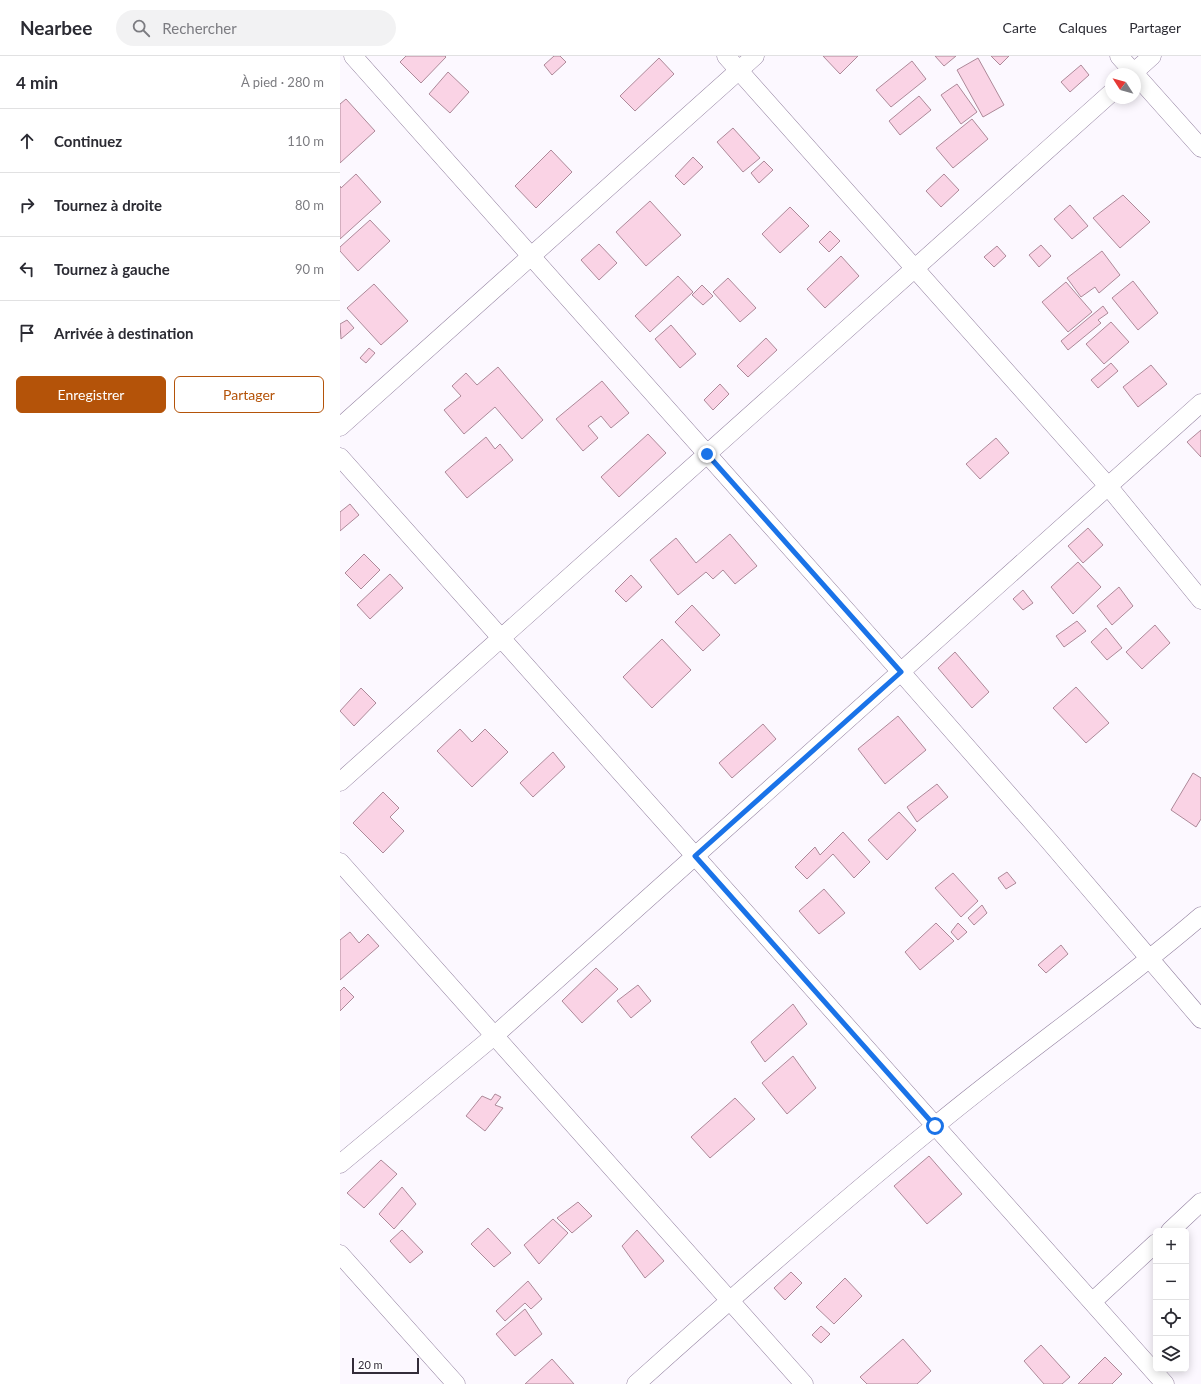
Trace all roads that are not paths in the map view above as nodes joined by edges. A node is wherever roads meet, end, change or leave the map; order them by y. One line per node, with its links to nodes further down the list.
1 (353, 56): 12 (street)
2 (726, 56): 8 (street)
3 (755, 56): 8 (street)
4 (1119, 56): 6 (street)
5 (1152, 56): 7 (street)
6 (1129, 68)
7 (1140, 68)
8 (739, 71): 12 (street); 13 (street)
9 (1141, 82): 11 (street)
10 (1105, 98): 13 (street)
11 (1201, 148)
12 (532, 256): 15 (street); 16 (street)
13 (915, 268): 16 (street); 18 (street)
14 (1201, 403): 18 (street)
15 (340, 427)
16 (707, 454): 20 (street); 21 (street)
17 (340, 457): 20 (street)
18 (1108, 486): 19 (street); 21 (street)
19 (1201, 600)
20 (501, 638): 22 (street); 23 (street)
21 (901, 672): 23 (street); 26 (street)
22 (340, 782)
23 (695, 856): 28 (street); 29 (street)
24 (340, 862): 28 (street)
25 (1201, 916): 26 (street)
26 (1151, 959): 27 (street); 29 (street)
27 (1201, 1019)
28 (494, 1036): 30 (street); 35 (street)
29 (935, 1126): 35 (street); 36 (street)
30 (340, 1164)
31 (1201, 1202): 32 (street)
32 (1173, 1228)
33 (1153, 1247): 36 (street)
34 (340, 1254): 37 (street)
35 (730, 1300): 38 (street); 39 (street)
36 (1092, 1302): 40 (street)
37 (456, 1384)
38 (636, 1384)
39 (804, 1384)
40 (1165, 1384)

